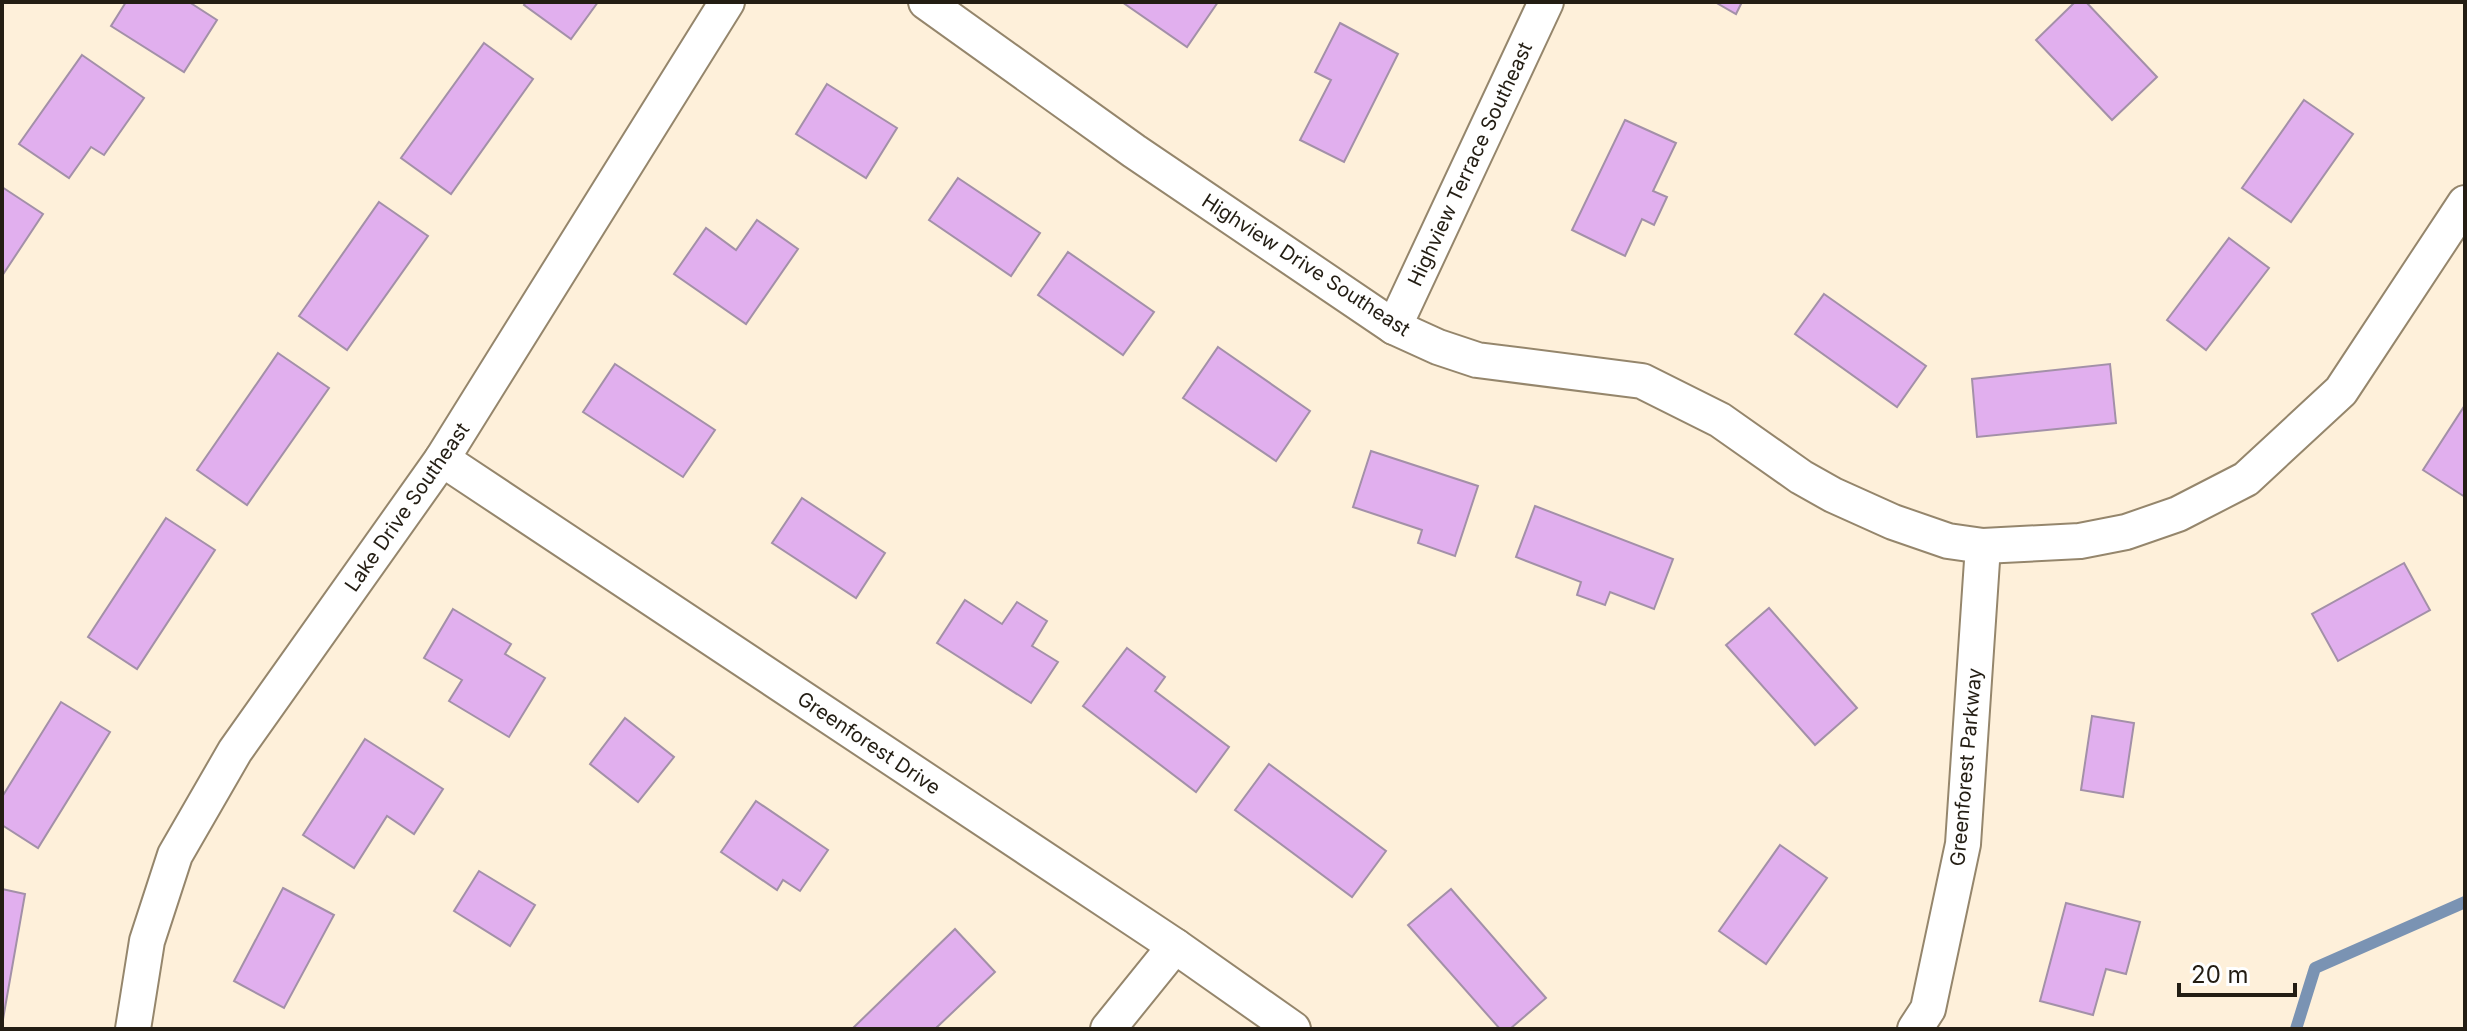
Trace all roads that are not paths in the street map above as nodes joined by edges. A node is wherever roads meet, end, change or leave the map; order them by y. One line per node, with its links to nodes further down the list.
1 (727, 2): 6 (street, Lake Drive Southeast)
2 (926, 2): 5 (street, Highview Drive Southeast)
3 (1546, 2): 5 (street, Highview Terrace Southeast)
4 (2465, 203): 7 (street, Highview Drive Southeast)
5 (1394, 327): 7 (street, Highview Drive Southeast)
6 (442, 459): 8 (street, Greenforest Drive); 9 (street, Lake Drive Southeast)
7 (1983, 546): 12 (street, Greenforest Parkway)
8 (1175, 946): 10 (street); 11 (street, Greenforest Drive)
9 (133, 1029)
10 (1108, 1029)
11 (1293, 1029)
12 (1915, 1029)

